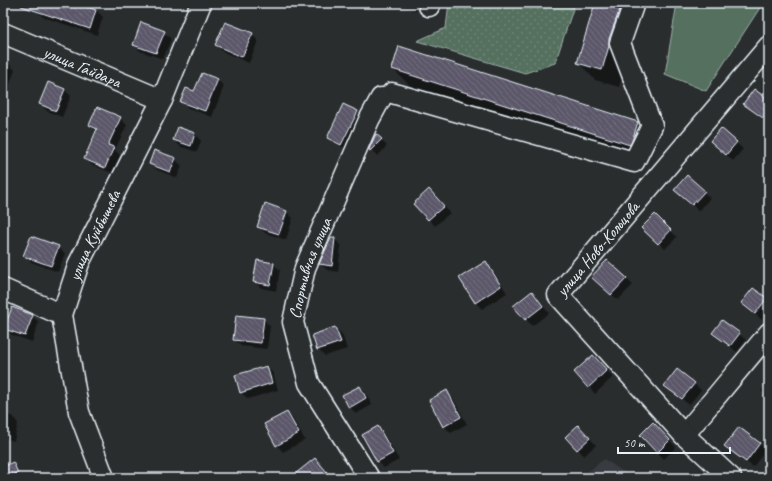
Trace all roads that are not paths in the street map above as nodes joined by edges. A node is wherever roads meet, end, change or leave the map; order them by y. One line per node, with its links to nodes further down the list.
1 (201, 3): 5 (street, улица Куйбышева)
2 (634, 3): 11 (street, Спортивная улица)
3 (3, 33): 5 (street, улица Гайдара)
4 (769, 46): 9 (street, улица Ново-Кольцова)
5 (162, 100): 7 (street, улица Куйбышева)
6 (3, 289): 7 (street)
7 (62, 315): 10 (street, улица Куйбышева)
8 (769, 333): 9 (street)
9 (684, 435): 12 (street, улица Ново-Кольцова)
10 (104, 478)
11 (369, 478)
12 (731, 478)

